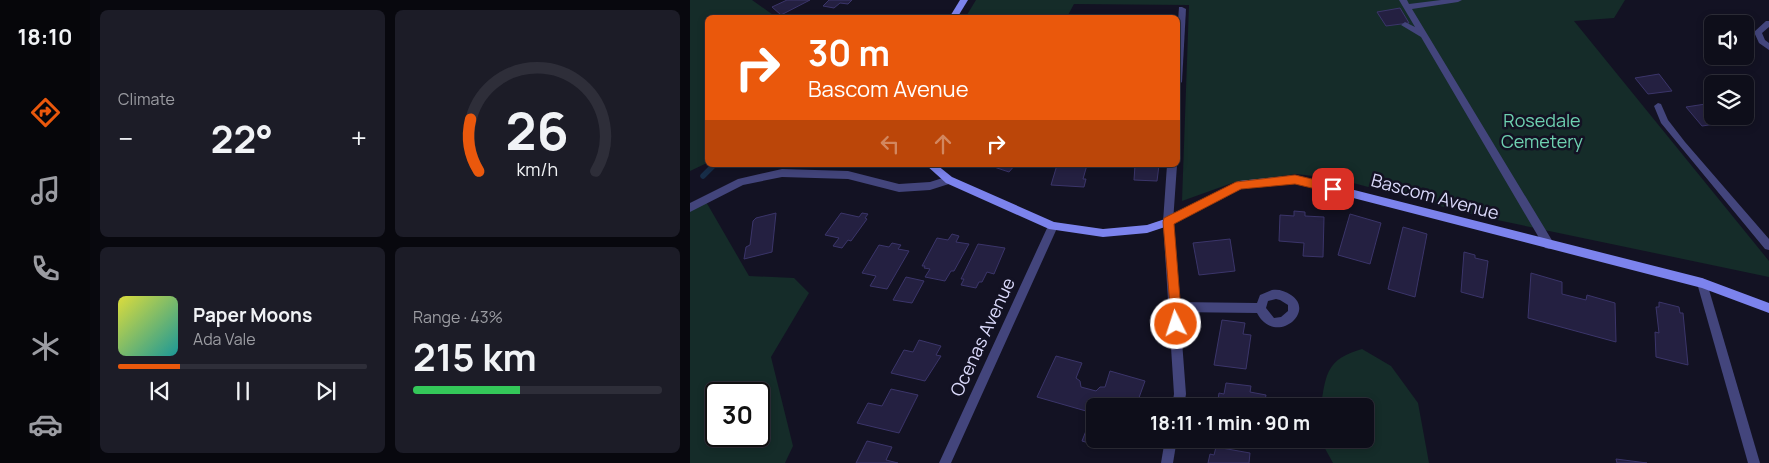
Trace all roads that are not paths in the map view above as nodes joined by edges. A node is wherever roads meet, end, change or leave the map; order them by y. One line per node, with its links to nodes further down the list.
1 (964, 0): 5 (street)
2 (1458, 0): 3 (street)
3 (1405, 3): 8 (street)
4 (1182, 8): 9 (street)
5 (955, 15)
6 (1769, 23): 10 (street)
7 (1405, 25): 8 (street)
8 (1424, 35): 18 (street)
9 (1180, 45)
10 (1769, 46)
11 (1658, 106): 19 (street)
12 (933, 167): 14 (street, Bascom Avenue)
13 (1172, 167): 16 (street)
14 (949, 180): 15 (street); 17 (street, Bascom Avenue)
15 (690, 208)
16 (1168, 222): 17 (street, Bascom Avenue); 18 (street, Bascom Avenue); 21 (street)
17 (1053, 226): 26 (street, Ocenas Avenue)
18 (1549, 245): 20 (street, Bascom Avenue)
19 (1769, 246)
20 (1702, 283): 23 (street, Bascom Avenue); 28 (street)
21 (1175, 307): 22 (street); 24 (street)
22 (1260, 308)
23 (1769, 308)
24 (1179, 398)
25 (1170, 448): 27 (street)
26 (945, 463)
27 (1167, 463)
28 (1754, 463)

